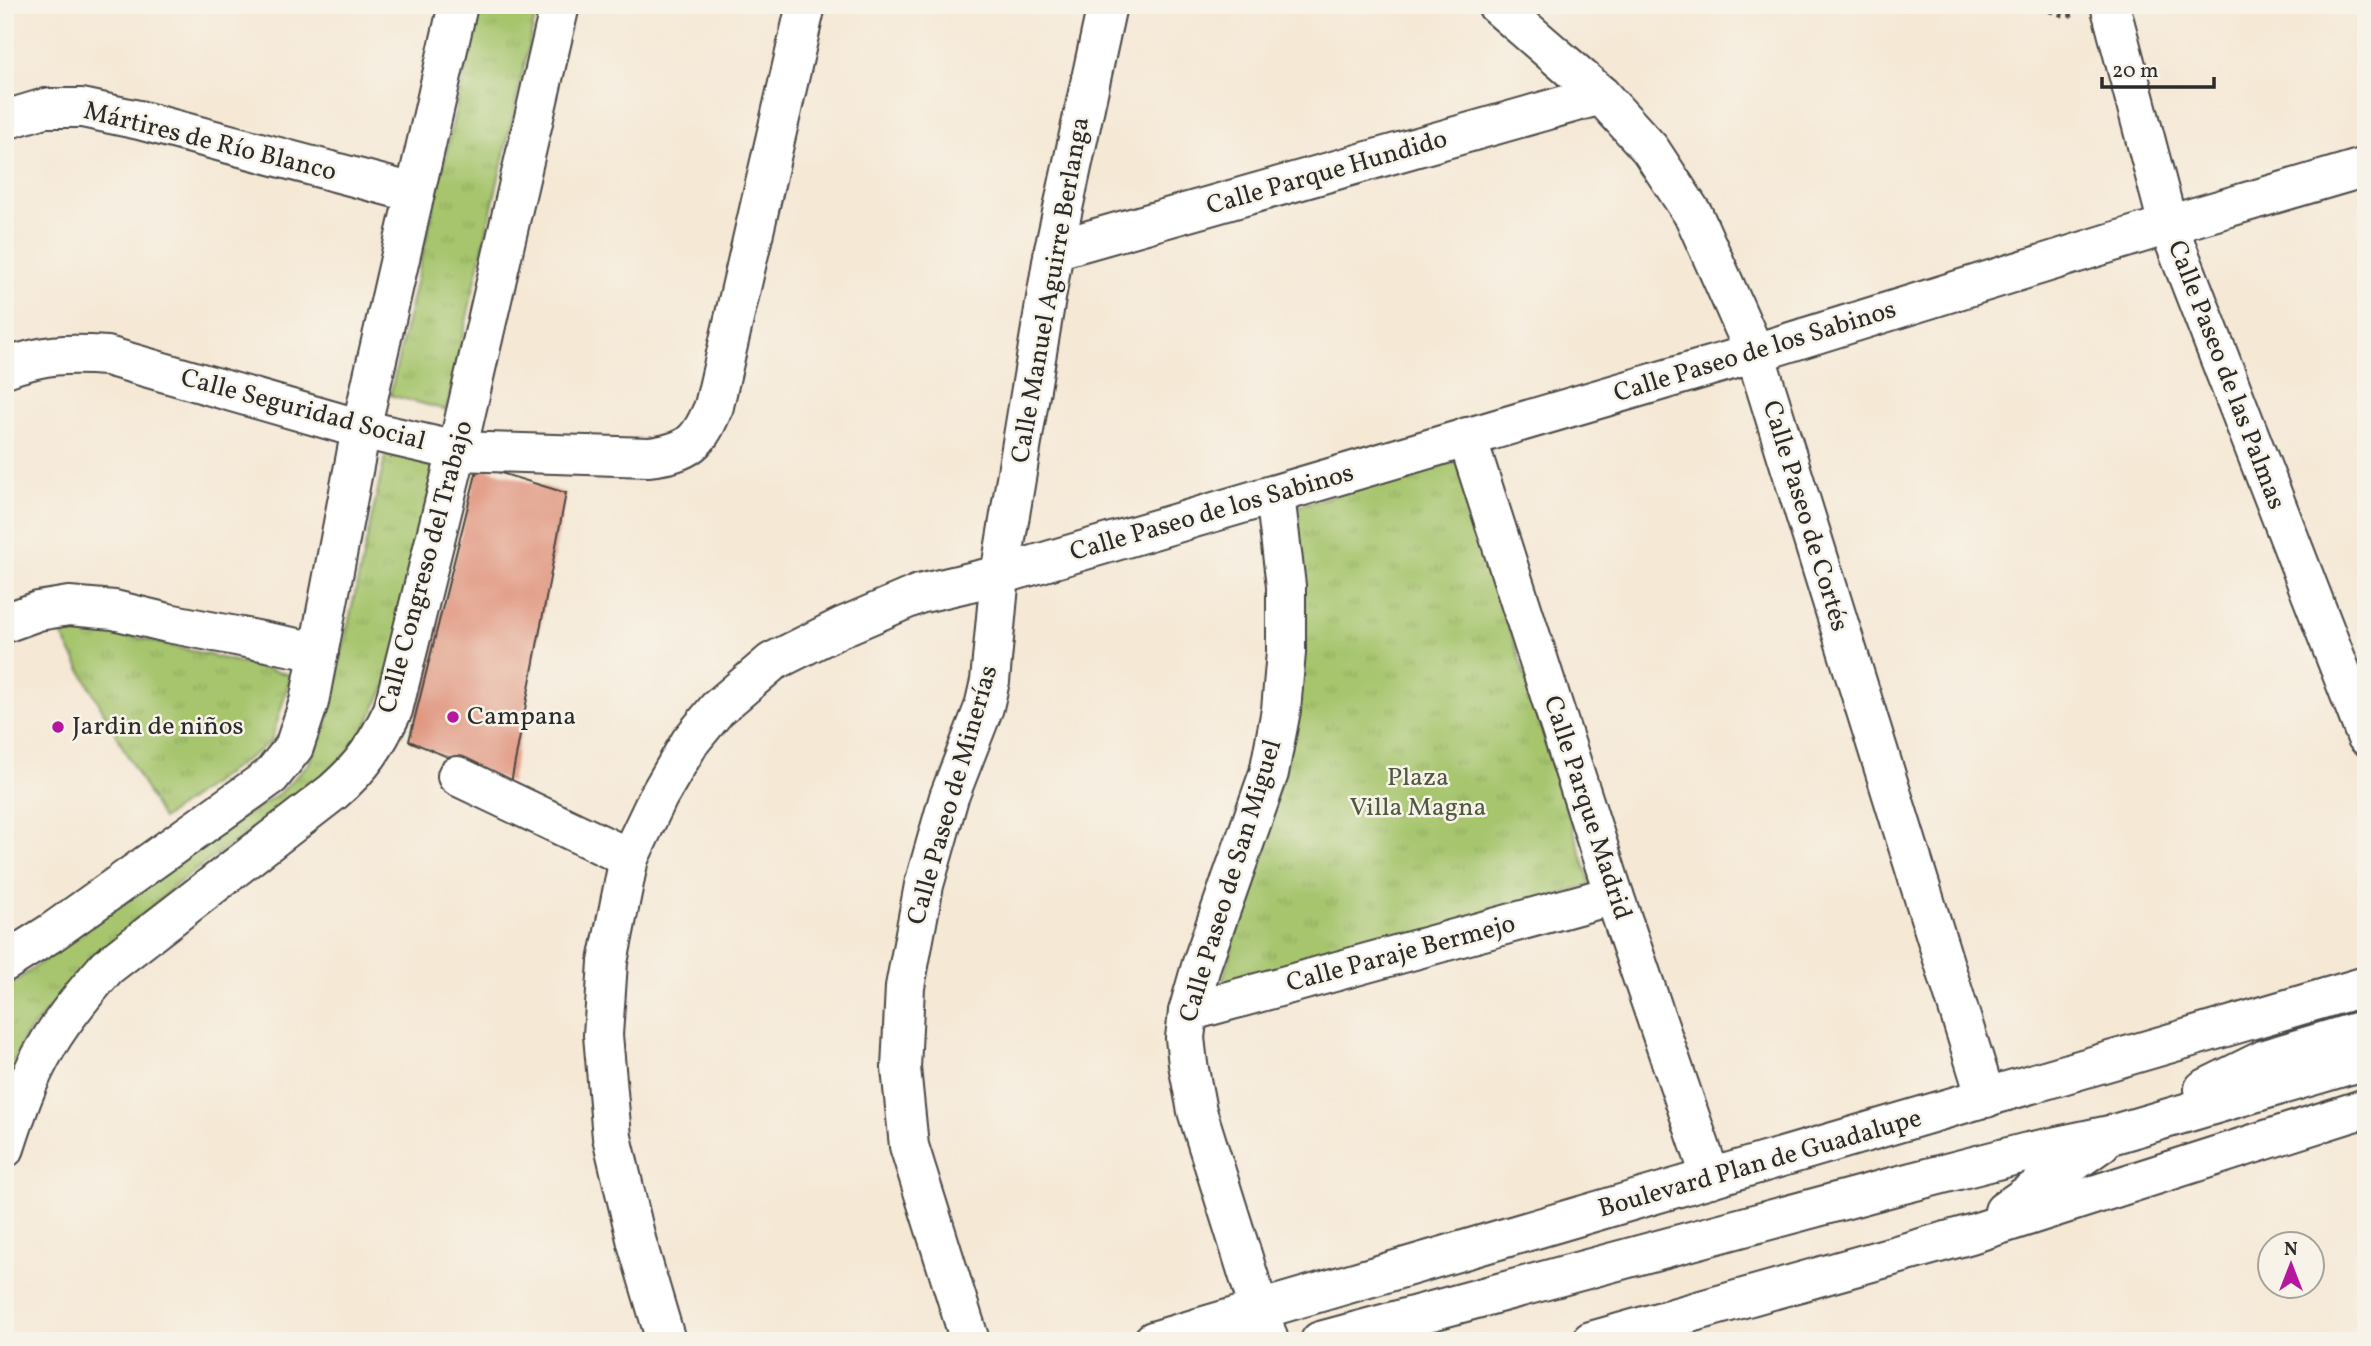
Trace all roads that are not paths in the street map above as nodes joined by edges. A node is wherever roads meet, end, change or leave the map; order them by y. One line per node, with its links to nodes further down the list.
1 (458, 5): 10 (street)
2 (560, 5): 17 (street, Calle Congreso del Trabajo)
3 (806, 5): 17 (street, Calle Seguridad Social)
4 (1107, 5): 12 (street, Calle Manuel Aguirre Berlanga)
5 (1497, 5): 7 (street, Calle Paseo de Cortés)
6 (2110, 5): 11 (street, Calle Paseo de las Palmas)
7 (1601, 95): 12 (street, Calle Parque Hundido); 13 (street, Calle Paseo de Cortés)
8 (5, 120): 10 (street, Mártires de Río Blanco)
9 (2366, 167): 11 (street, Calle Paseo de los Sabinos)
10 (414, 192): 15 (street)
11 (2168, 225): 13 (street, Calle Paseo de los Sabinos); 22 (street, Calle Paseo de las Palmas)
12 (1054, 250): 19 (street, Calle Manuel Aguirre Berlanga)
13 (1755, 354): 16 (street, Calle Paseo de los Sabinos); 31 (street, Calle Paseo de Cortés)
14 (5, 368): 15 (street, Calle Seguridad Social)
15 (361, 429): 17 (street, Calle Seguridad Social); 21 (street)
16 (1467, 437): 18 (street, Calle Paseo de los Sabinos); 25 (street, Calle Parque Madrid)
17 (457, 451): 34 (street, Calle Congreso del Trabajo)
18 (1275, 495): 19 (street, Calle Paseo de los Sabinos); 28 (street, Calle Paseo de San Miguel)
19 (1000, 575): 24 (street, Calle Paseo de los Sabinos); 39 (street, Calle Paseo de Minerías)
20 (5, 623): 21 (street)
21 (319, 652): 26 (street)
22 (2366, 736)
23 (457, 776): 24 (street)
24 (629, 858): 38 (street, Calle Paseo de los Sabinos)
25 (1614, 895): 28 (street, Calle Paraje Bermejo); 35 (street, Calle Parque Madrid)
26 (5, 962)
27 (2366, 986): 31 (street, Boulevard Plan de Guadalupe)
28 (1188, 1012): 37 (street, Calle Paseo de San Miguel)
29 (2366, 1029): 33 (street)
30 (2366, 1060): 33 (street, Boulevard Plan de Guadalupe)
31 (1986, 1098): 35 (street, Boulevard Plan de Guadalupe)
32 (2366, 1108): 36 (street)
33 (2114, 1134): 36 (street); 41 (street, Boulevard Plan de Guadalupe)
34 (5, 1148)
35 (1711, 1178): 37 (street, Boulevard Plan de Guadalupe)
36 (1971, 1234): 42 (street)
37 (1263, 1325): 40 (street, Boulevard Plan de Guadalupe)
38 (666, 1341)
39 (970, 1341)
40 (1153, 1341)
41 (1320, 1341)
42 (1591, 1341)

